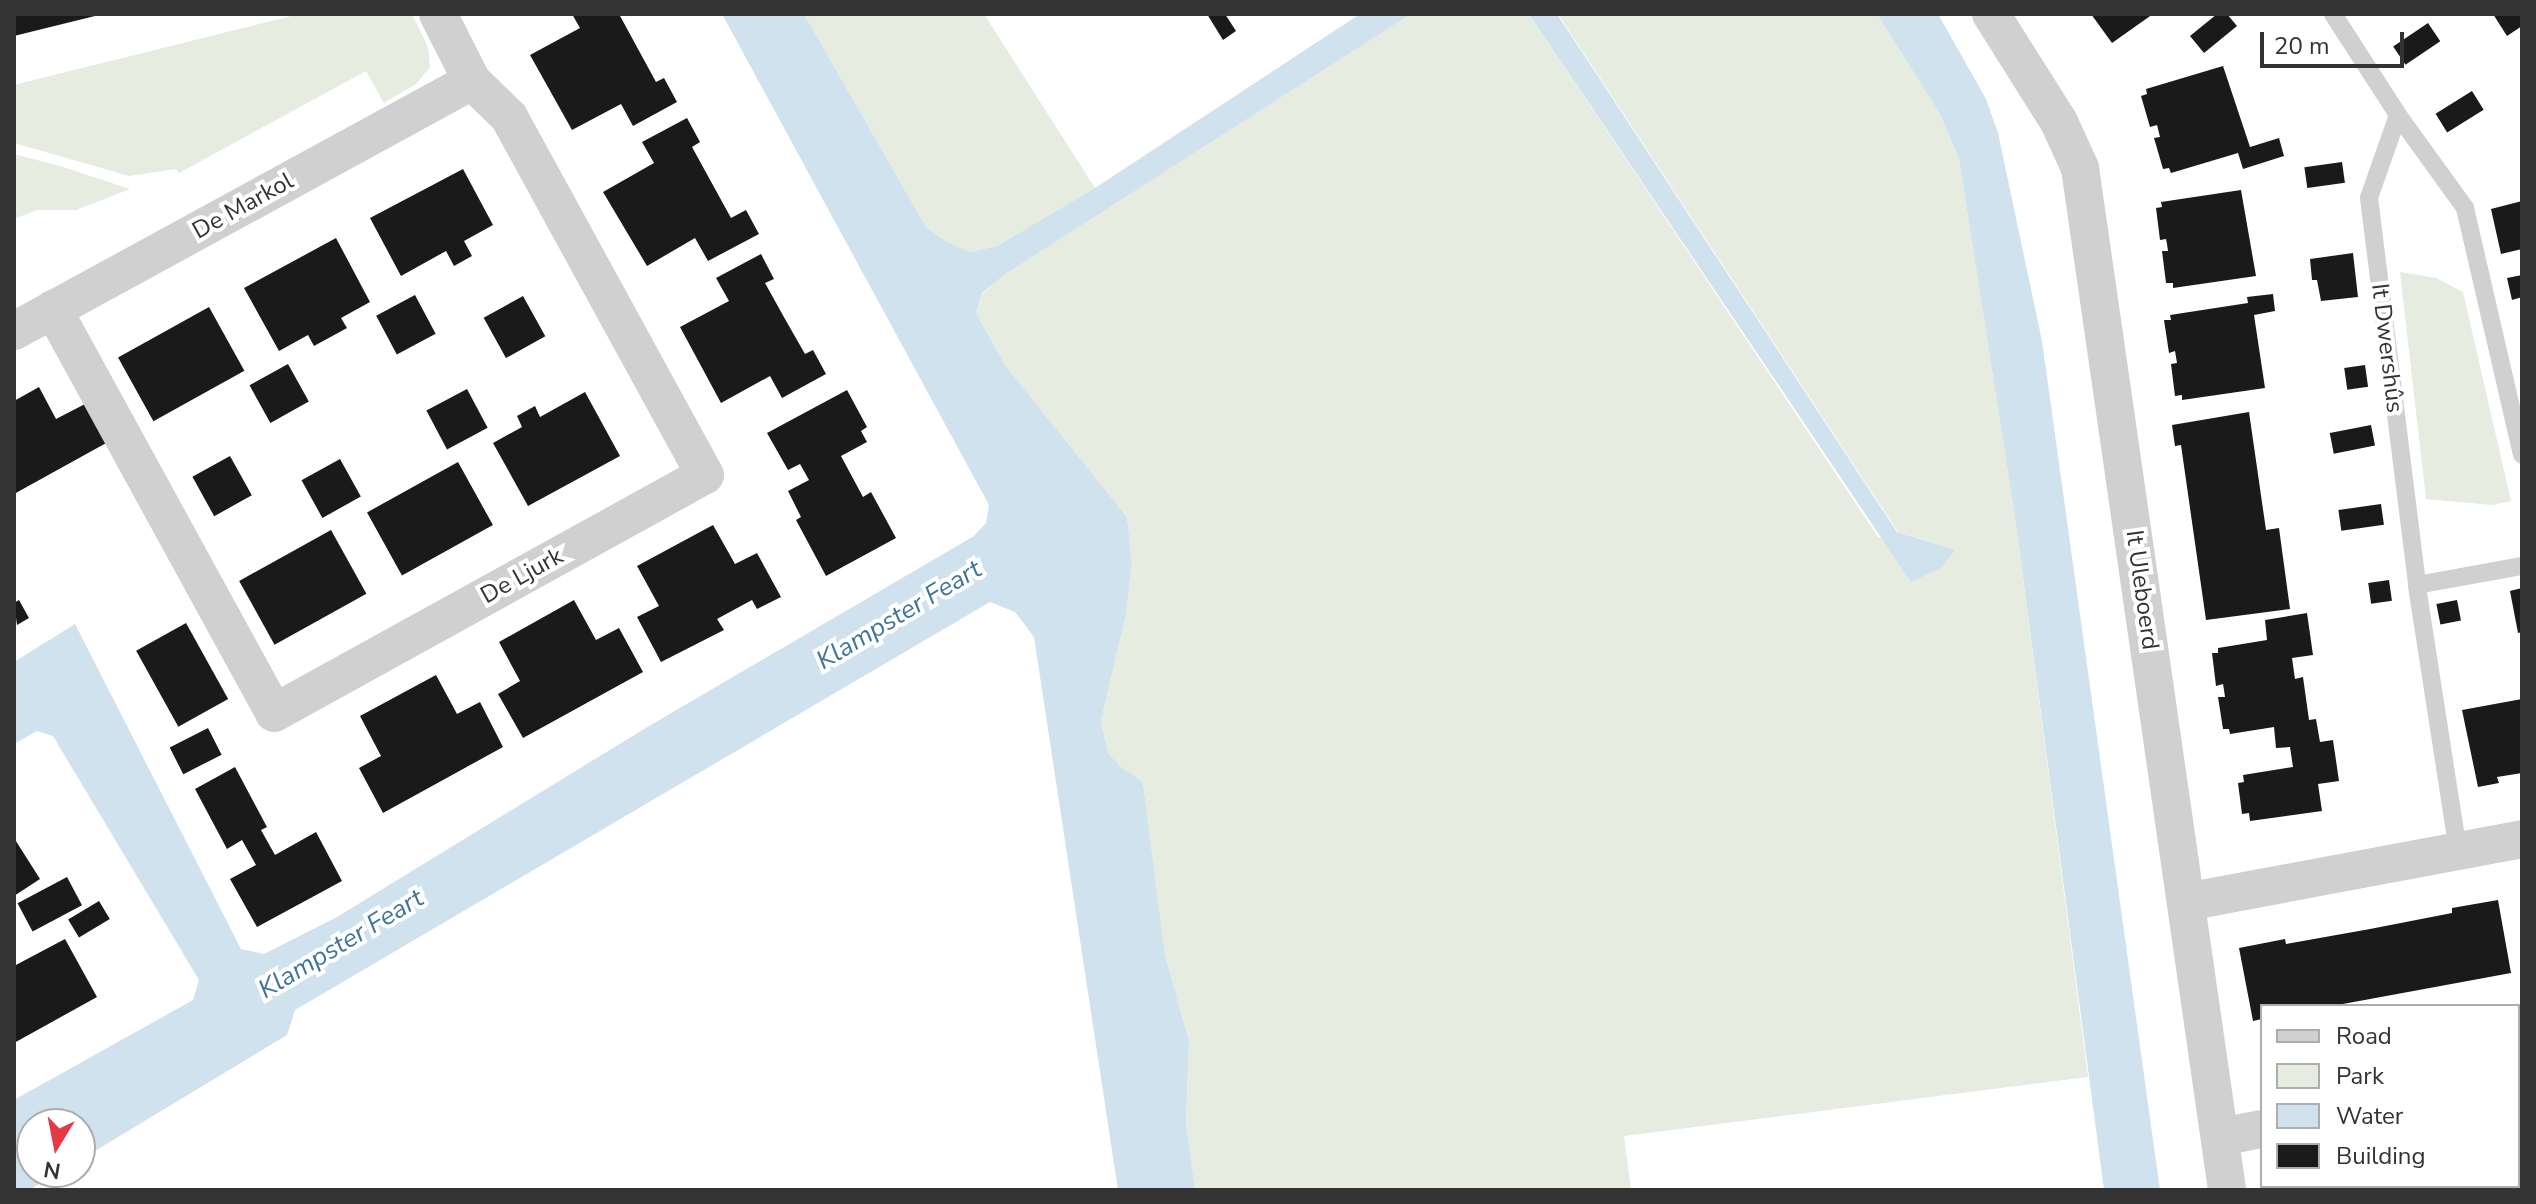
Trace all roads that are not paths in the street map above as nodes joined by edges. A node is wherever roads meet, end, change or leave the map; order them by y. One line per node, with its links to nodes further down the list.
1 (438, 14): 4 (street, De Ljurk)
2 (1991, 14): 13 (street, It Uleboerd)
3 (2333, 14): 5 (lane)
4 (472, 81): 6 (street, De Markol); 6 (street, De Ljurk)
5 (2398, 115): 8 (lane); 10 (lane, It Dwershûs)
6 (53, 309): 7 (street, De Markol)
7 (14, 331)
8 (2522, 455)
9 (2522, 566): 10 (lane)
10 (2417, 585): 12 (lane, It Dwershûs)
11 (2522, 839): 12 (street)
12 (2458, 851): 13 (street)
13 (2186, 902): 15 (street, It Uleboerd)
14 (2260, 1129): 15 (street)
15 (2220, 1137): 16 (street, It Uleboerd)
16 (2227, 1190)

